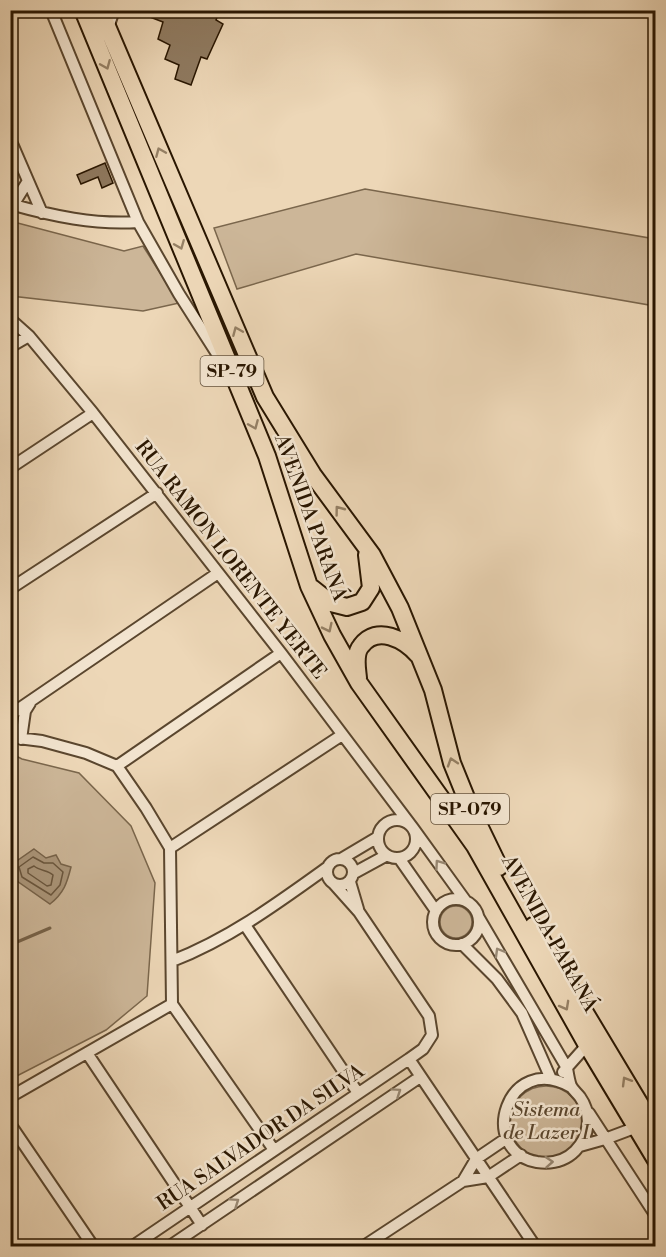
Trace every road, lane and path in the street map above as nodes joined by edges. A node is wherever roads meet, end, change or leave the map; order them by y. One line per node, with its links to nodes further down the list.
1 (51, 10): 10 (street)
2 (83, 10): 14 (main road, AVENIDA PARANÁ / SP-79, one-way to 14)
3 (100, 10): 5 (main road, AVENIDA PARANÁ / SP-79)
4 (114, 10): 5 (street)
5 (108, 28): 17 (main road, AVENIDA PARANÁ / SP-79, one-way to 5)
6 (10, 139): 7 (street)
7 (28, 181): 8 (street); 9 (street)
8 (12, 205): 9 (street)
9 (42, 213): 10 (street)
10 (138, 222): 14 (street)
11 (10, 319): 12 (street, RUA RAMON LORENTE YERTE)
12 (29, 336): 13 (street); 15 (street, RUA RAMON LORENTE YERTE)
13 (10, 347)
14 (239, 387): 21 (main road, AVENIDA PARANÁ / SP-79, one-way to 21)
15 (93, 413): 16 (street); 18 (street, RUA RAMON LORENTE YERTE)
16 (10, 468)
17 (313, 475): 19 (main road, AVENIDA PARANÁ / SP-079, one-way to 17)
18 (157, 493): 20 (street, RUA RAMON LORENTE YERTE); 22 (street)
19 (365, 545): 21 (main road); 24 (main road, AVENIDA PARANÁ / SP-079)
20 (218, 573): 23 (street, RUA RAMON LORENTE YERTE); 26 (street)
21 (309, 586): 25 (main road, AVENIDA PARANÁ / SP-79, one-way to 25)
22 (10, 589)
23 (281, 653): 30 (street, RUA RAMON LORENTE YERTE); 33 (street)
24 (422, 661): 25 (main road); 64 (main road, AVENIDA PARANÁ / SP-079, one-way to 24)
25 (359, 683): 29 (main road, AVENIDA PARANÁ / SP-79)
26 (32, 700): 27 (street); 28 (street)
27 (10, 715)
28 (23, 722): 31 (street); 32 (street)
29 (388, 727): 52 (main road, AVENIDA PARANÁ / SP-079, one-way to 52)
30 (342, 735): 34 (street, RUA RAMON LORENTE YERTE); 36 (street)
31 (16, 738): 32 (street)
32 (42, 741): 33 (street)
33 (117, 766): 36 (street)
34 (413, 828): 35 (street); 38 (street); 44 (street, RUA RAMON LORENTE YERTE, one-way to 34)
35 (378, 837): 37 (street); 39 (street)
36 (170, 848): 50 (street)
37 (387, 855): 38 (street); 41 (street)
38 (399, 858): 45 (street)
39 (340, 859): 40 (street); 41 (street)
40 (328, 867): 42 (street); 43 (street)
41 (352, 877): 42 (street); 46 (street)
42 (331, 882): 43 (street); 46 (street)
43 (300, 887): 48 (street)
44 (465, 900): 45 (street); 47 (street)
45 (436, 911): 49 (street)
46 (359, 912): 54 (street, RUA SALVADOR DA SILVA)
47 (479, 918): 49 (street); 55 (street, one-way to 47)
48 (245, 925): 50 (street); 59 (street)
49 (462, 944): 57 (street)
50 (172, 961): 51 (street)
51 (172, 1004): 53 (street); 68 (street)
52 (587, 1045): 55 (street); 63 (main road, AVENIDA PARANÁ / SP-079)
53 (87, 1053): 60 (street); 74 (street)
54 (409, 1059): 56 (street); 59 (street, RUA SALVADOR DA SILVA)
55 (567, 1068): 57 (street); 58 (street)
56 (420, 1077): 70 (street); 76 (street, one-way to 56)
57 (553, 1079): 58 (street); 65 (street)
58 (571, 1087): 61 (street)
59 (358, 1093): 68 (street, RUA SALVADOR DA SILVA)
60 (10, 1097)
61 (586, 1109): 66 (street); 67 (street)
62 (10, 1124): 77 (street)
63 (637, 1127): 66 (street); 71 (main road, AVENIDA PARANÁ / SP-079)
64 (656, 1131)
65 (507, 1138): 69 (street); 70 (street)
66 (605, 1139): 67 (street); 75 (street)
67 (580, 1146): 69 (street, one-way to 67)
68 (274, 1150): 74 (street, RUA SALVADOR DA SILVA)
69 (521, 1155): 72 (street)
70 (476, 1159): 72 (street); 73 (street)
71 (656, 1160)
72 (488, 1177): 73 (street); 81 (street)
73 (463, 1181): 80 (street)
74 (190, 1208): 76 (street); 78 (street, RUA SALVADOR DA SILVA)
75 (656, 1216)
76 (202, 1224): 79 (street)
77 (93, 1246)
78 (133, 1246)
79 (171, 1246)
80 (364, 1246)
81 (535, 1246)

